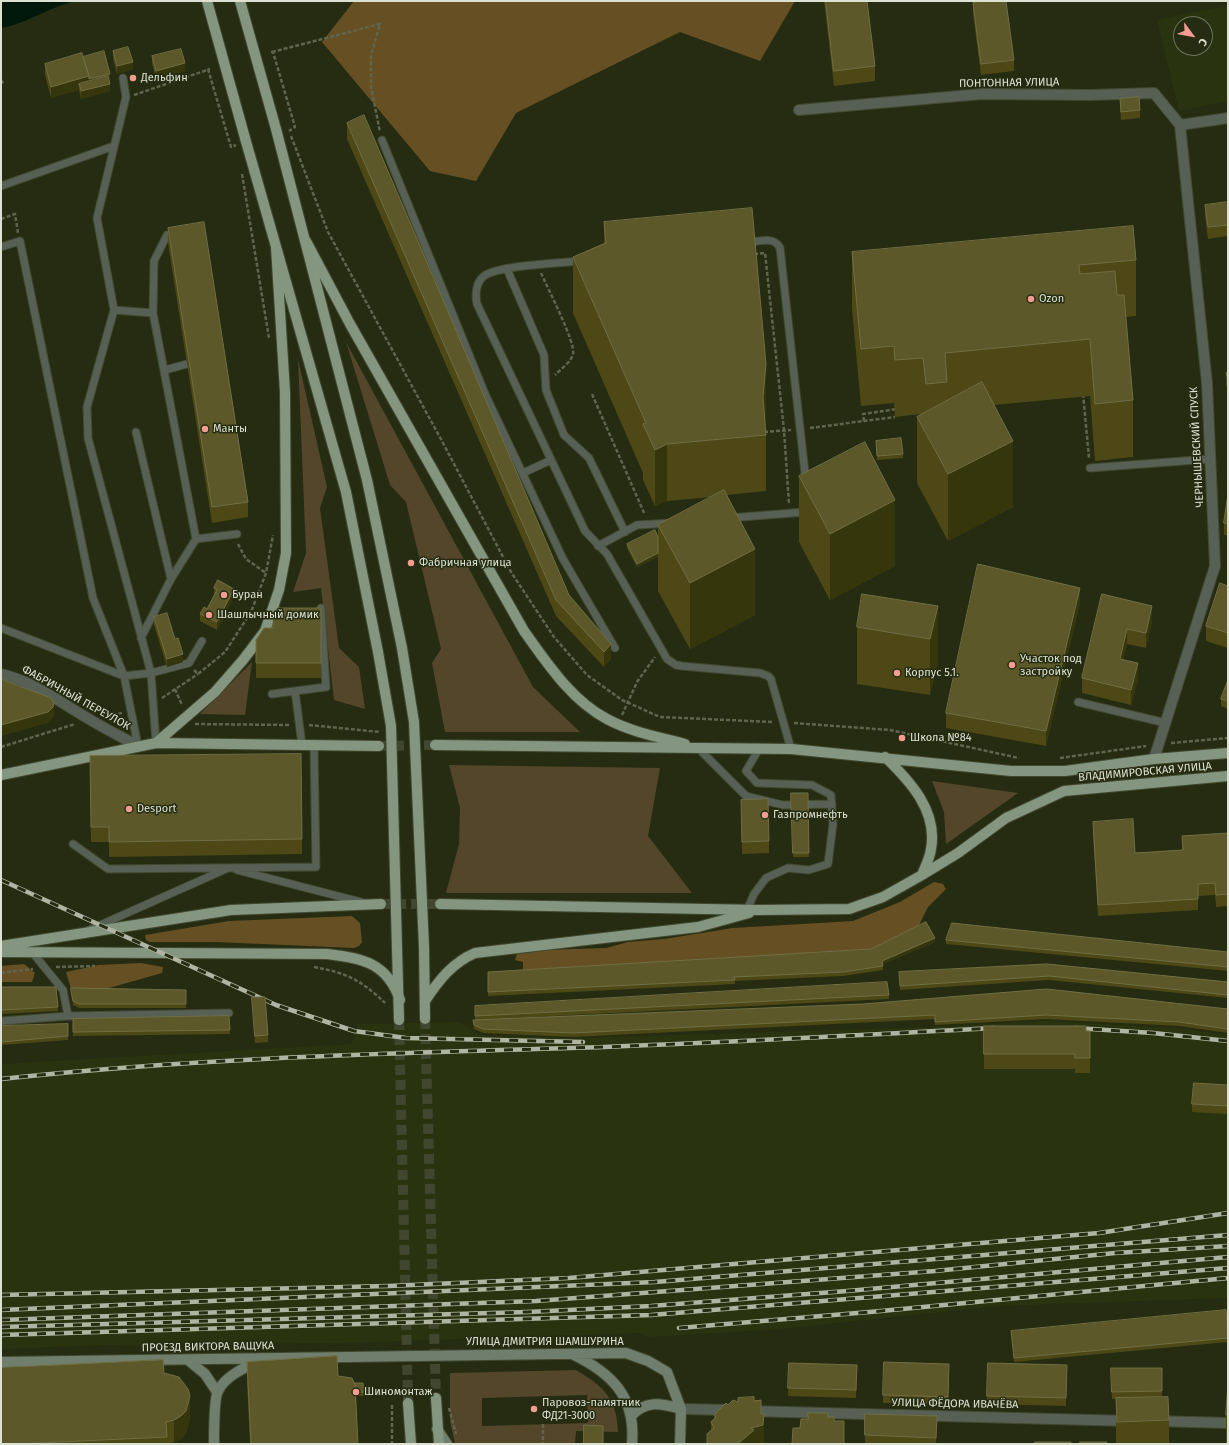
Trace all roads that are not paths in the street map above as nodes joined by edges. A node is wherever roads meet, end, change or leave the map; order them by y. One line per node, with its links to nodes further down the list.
1 (207, 1): 14 (main road, bridge)
2 (240, 1): 11 (main road, bridge)
3 (123, 78): 8 (lane)
4 (799, 110): 6 (street, ПОНТОННАЯ УЛИЦА)
5 (1228, 118): 6 (street)
6 (1180, 125): 22 (street, ЧЕРНЫШЕВСКИЙ СПУСК)
7 (382, 140): 25 (lane)
8 (114, 146): 9 (lane); 17 (lane)
9 (1, 186)
10 (167, 235): 18 (lane)
11 (306, 241): 53 (main road); 75 (main road, bridge)
12 (741, 243): 26 (lane)
13 (1, 247): 42 (lane)
14 (276, 247): 47 (main road); 74 (main road, bridge)
15 (593, 260): 16 (lane)
16 (507, 269): 23 (lane); 30 (lane)
17 (114, 310): 18 (lane); 37 (lane)
18 (153, 313): 20 (lane)
19 (187, 364): 20 (lane)
20 (165, 370): 32 (lane)
21 (136, 432): 34 (lane)
22 (1210, 458): 24 (lane); 46 (street, ЧЕРНЫШЕВСКИЙ СПУСК)
23 (551, 460): 25 (lane); 33 (lane)
24 (1090, 468)
25 (523, 473): 39 (lane)
26 (807, 492)
27 (808, 499): 28 (lane)
28 (720, 519)
29 (680, 522): 30 (lane)
30 (625, 532): 33 (lane)
31 (237, 534): 32 (lane)
32 (196, 538): 34 (lane)
33 (598, 546): 55 (lane)
34 (171, 579): 37 (lane)
35 (321, 608): 43 (lane)
36 (1, 628): 42 (lane)
37 (141, 638): 40 (lane)
38 (202, 641): 40 (lane)
39 (615, 648)
40 (151, 673): 42 (lane); 47 (lane)
41 (1, 674): 51 (street, ФАБРИЧНЫЙ ПЕРЕУЛОК)
42 (124, 676): 51 (lane)
43 (295, 691): 44 (lane); 48 (lane)
44 (272, 694)
45 (1078, 702): 46 (lane)
46 (1166, 723): 58 (street, ЧЕРНЫШЕВСКИЙ СПУСК)
47 (156, 743): 48 (main road); 51 (main road)
48 (302, 745): 49 (main road)
49 (314, 745): 52 (main road); 63 (lane)
50 (435, 745): 53 (main road)
51 (138, 746): 59 (main road)
52 (379, 746)
53 (698, 748): 54 (main road, ВЛАДИМИРОВСКАЯ УЛИЦА); 61 (lane)
54 (759, 749): 55 (main road, ВЛАДИМИРОВСКАЯ УЛИЦА); 61 (lane)
55 (791, 750): 57 (main road, ВЛАДИМИРОВСКАЯ УЛИЦА)
56 (1228, 753): 58 (main road, ВЛАДИМИРОВСКАЯ УЛИЦА)
57 (885, 757): 58 (main road, ВЛАДИМИРОВСКАЯ УЛИЦА); 64 (main road)
58 (1154, 759)
59 (1, 775)
60 (1228, 776): 64 (main road, ВЛАДИМИРОВСКАЯ УЛИЦА)
61 (832, 804): 68 (lane)
62 (73, 844): 63 (lane)
63 (228, 868): 65 (lane); 70 (lane)
64 (922, 875): 69 (main road, ВЛАДИМИРОВСКАЯ УЛИЦА)
65 (369, 904): 66 (main road); 70 (main road)
66 (381, 904)
67 (440, 904): 68 (main road)
68 (747, 910): 69 (main road)
69 (759, 910): 75 (main road)
70 (81, 934): 71 (main road)
71 (1, 946)
72 (1, 952): 73 (main road)
73 (32, 952): 74 (main road); 77 (lane)
74 (400, 1000): 79 (main road)
75 (425, 1001): 78 (main road)
76 (229, 1013): 77 (lane)
77 (68, 1016): 80 (lane)
78 (425, 1019)
79 (399, 1020)
80 (1, 1021)
81 (569, 1353): 82 (street, УЛИЦА ДМИТРИЯ ШАМШУРИНА); 89 (street, УЛИЦА ДМИТРИЯ ШАМШУРИНА); 90 (street)
82 (416, 1356): 83 (street, ПРОЕЗД ВИКТОРА ВАЩУКА)
83 (263, 1358): 84 (street, ПРОЕЗД ВИКТОРА ВАЩУКА); 86 (street)
84 (188, 1360): 85 (street, ПРОЕЗД ВИКТОРА ВАЩУКА); 86 (street)
85 (1, 1362)
86 (217, 1392): 94 (street)
87 (436, 1398): 92 (main road)
88 (408, 1403): 93 (main road)
89 (681, 1409): 90 (street); 91 (street, УЛИЦА ФЁДОРА ИВАЧЁВА); 99 (street, УЛИЦА ДМИТРИЯ ШАМШУРИНА)
90 (631, 1416): 98 (street)
91 (1228, 1423)
92 (437, 1429): 96 (main road); 97 (street)
93 (411, 1439): 95 (street)
94 (214, 1444)
95 (407, 1444)
96 (439, 1444)
97 (447, 1444)
98 (632, 1444)
99 (680, 1444)

